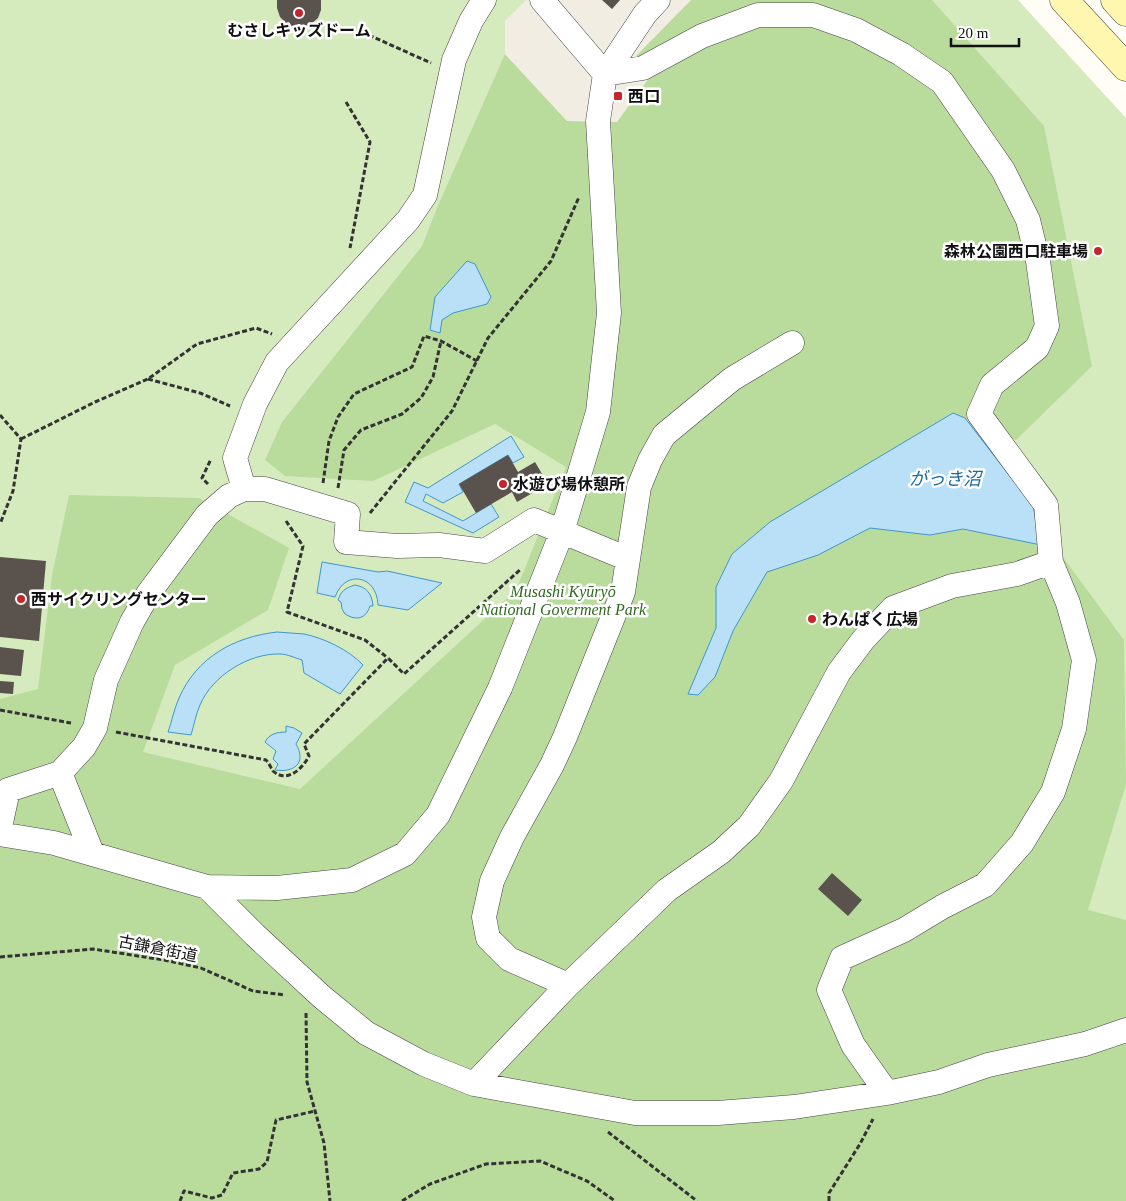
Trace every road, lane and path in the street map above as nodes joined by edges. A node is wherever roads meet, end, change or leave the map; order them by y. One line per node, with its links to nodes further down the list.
1 (484, 0): 9 (street)
2 (542, 0): 10 (street)
3 (658, 0): 10 (street)
4 (1064, 0): 8 (main road)
5 (1115, 0): 6 (main road)
6 (1126, 12)
7 (362, 32): 9 (path)
8 (1126, 67)
9 (452, 72): 15 (street)
10 (605, 74): 25 (street); 27 (street)
11 (346, 102): 13 (path)
12 (580, 195): 17 (path)
13 (349, 253)
14 (441, 341): 17 (path); 23 (path); 23 (path)
15 (294, 343): 18 (path); 20 (street)
16 (792, 343): 26 (street)
17 (477, 361): 23 (path)
18 (148, 379): 20 (path); 21 (path)
19 (0, 415): 21 (path)
20 (251, 416): 22 (street)
21 (21, 439): 24 (path)
22 (254, 489): 23 (street); 29 (path); 31 (street)
23 (334, 510): 25 (street)
24 (0, 524)
25 (562, 532): 26 (street); 36 (street)
26 (628, 559): 38 (street)
27 (1051, 562): 38 (street); 42 (street)
28 (526, 564): 29 (path)
29 (388, 658): 31 (path)
30 (0, 710): 31 (path)
31 (95, 728): 32 (street)
32 (60, 773): 33 (street); 35 (street)
33 (0, 827)
34 (0, 834): 35 (street)
35 (92, 853): 36 (street)
36 (207, 887): 39 (street)
37 (0, 958): 39 (path, 古鎌倉街道)
38 (568, 985): 41 (street)
39 (306, 990): 41 (street); 43 (path)
40 (1126, 1030): 42 (street)
41 (474, 1084): 42 (street)
42 (887, 1093): 50 (path)
43 (315, 1111): 45 (path); 46 (path)
44 (606, 1130): 49 (path)
45 (180, 1201)
46 (330, 1201)
47 (402, 1201): 48 (path)
48 (615, 1201)
49 (698, 1201)
50 (829, 1201)

